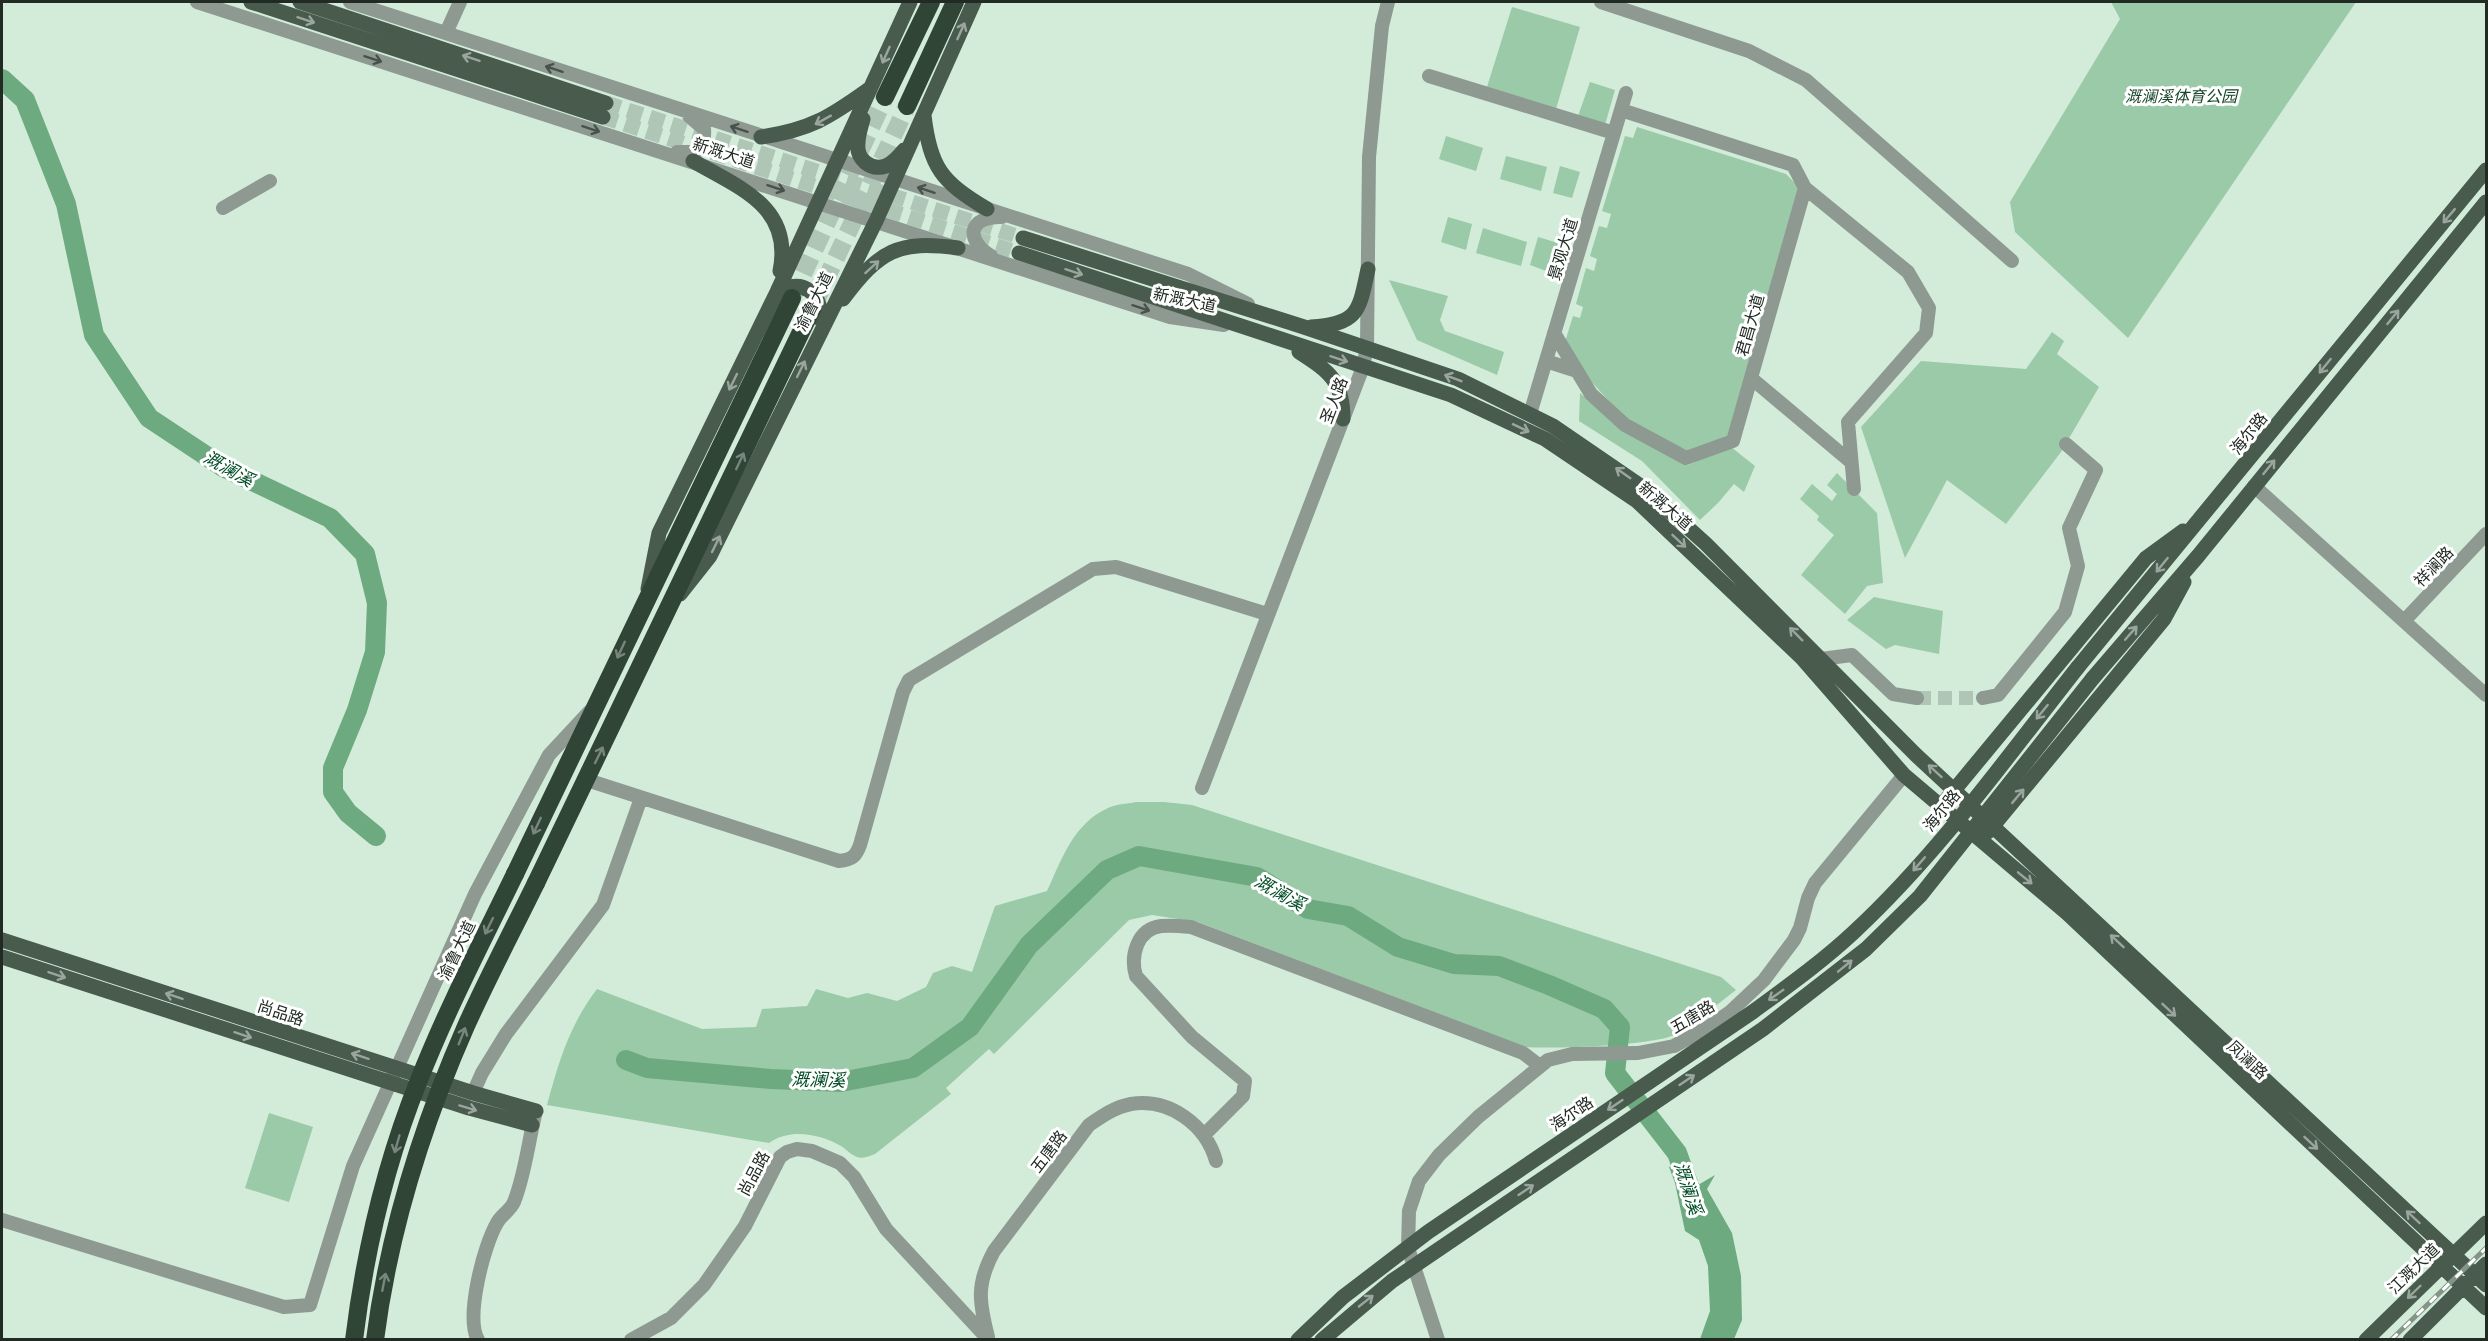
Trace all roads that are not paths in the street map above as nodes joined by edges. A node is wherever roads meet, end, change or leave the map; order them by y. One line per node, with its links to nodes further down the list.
1 (197, 2): 23 (street, 新溉大道, one-way to 23)
2 (251, 2): 3 (main road, one-way to 3)
3 (300, 2)
4 (350, 2): 12 (street, 新溉大道)
5 (460, 2): 12 (street)
6 (910, 2): 14 (main road, 渝鲁大道, one-way to 14)
7 (931, 2): 14 (highway, 渝鲁大道)
8 (955, 2): 16 (highway)
9 (974, 2): 19 (main road, 渝鲁大道, one-way to 9)
10 (1388, 2): 39 (street, 圣人路)
11 (1601, 2): 37 (street)
12 (446, 33): 17 (street, 新溉大道, one-way to 12)
13 (1429, 76): 20 (street)
14 (878, 92): 21 (main road, one-way to 21); 22 (main road); 25 (main road, 渝鲁大道)
15 (1626, 93): 18 (street, 景观大道)
16 (907, 106)
17 (680, 110): 21 (street, 新溉大道, one-way to 17); 23 (street)
18 (1621, 111): 20 (street, 景观大道); 29 (street)
19 (924, 114): 22 (main road, 渝鲁大道); 33 (main road)
20 (1614, 133): 46 (street, 景观大道)
21 (761, 137): 25 (street, 新溉大道)
22 (911, 143): 27 (main road, 渝鲁大道)
23 (657, 150): 24 (street, 新溉大道)
24 (693, 161): 30 (street, 新溉大道, one-way to 30); 40 (main road)
25 (836, 161): 27 (street, 新溉大道); 30 (main road, 渝鲁大道)
26 (2487, 170): 59 (main road, 海尔路, one-way to 59)
27 (894, 180): 33 (street, 新溉大道, one-way to 27); 35 (main road, 渝鲁大道)
28 (270, 181): 32 (street)
29 (1805, 188): 52 (street, 君昌大道); 56 (street)
30 (817, 201): 35 (street, 新溉大道); 40 (main road, 渝鲁大道)
31 (2487, 202): 57 (main road, one-way to 31)
32 (223, 208)
33 (987, 209): 34 (street, 新溉大道)
34 (1013, 218): 38 (street); 42 (street, 新溉大道)
35 (876, 221): 36 (street, 新溉大道); 44 (main road, 渝鲁大道)
36 (958, 248): 38 (street, 新溉大道); 44 (main road, one-way to 36)
37 (2012, 261)
38 (1000, 262): 45 (street, 新溉大道, one-way to 45)
39 (1368, 269): 43 (main road); 48 (street, 圣人路)
40 (784, 295): 44 (main road); 69 (highway, 渝鲁大道, one-way to 69)
41 (813, 307): 62 (highway, 渝鲁大道, one-way to 41)
42 (1276, 318): 43 (main road, 新溉大道); 45 (main road, 新溉大道, one-way to 45)
43 (1304, 327): 48 (main road, 新溉大道)
44 (821, 328): 62 (main road, 渝鲁大道, one-way to 44)
45 (1241, 328): 47 (main road, 新溉大道)
46 (1554, 333): 49 (street, 景观大道); 51 (street, 君昌大道)
47 (1282, 341): 50 (main road, 新溉大道, one-way to 50); 54 (main road)
48 (1367, 348): 50 (street, 圣人路); 53 (main road, 新溉大道, one-way to 48)
49 (1546, 361): 51 (street); 53 (street, 景观大道)
50 (1363, 367): 54 (street, 圣人路); 70 (main road, 新溉大道, one-way to 70)
51 (1577, 371): 52 (street, 君昌大道)
52 (1751, 378): 56 (street)
53 (1530, 414): 65 (main road, 新溉大道, one-way to 53)
54 (1343, 419): 63 (street, 圣人路)
55 (2066, 444): 68 (street)
56 (1851, 462): 58 (street)
57 (2254, 486): 61 (main road); 64 (street)
58 (1854, 489)
59 (2200, 519): 73 (main road); 100 (main road, 海尔路, one-way to 100, bridge)
60 (2487, 534): 64 (street, 祥澜路)
61 (2198, 556): 76 (main road, one-way to 61); 101 (main road, one-way to 61, bridge)
62 (669, 608): 71 (highway, 渝鲁大道, one-way to 62)
63 (1268, 614): 72 (street, 圣人路); 74 (street)
64 (2404, 621): 66 (street)
65 (1821, 659): 67 (street); 73 (main road, 新溉大道, one-way to 65)
66 (2487, 695)
67 (1917, 698)
68 (1983, 699)
69 (594, 706): 81 (street); 95 (highway, 渝鲁大道, one-way to 95, bridge)
70 (1904, 775): 75 (main road, 新溉大道); 80 (street, 五唐路)
71 (587, 780): 74 (street); 96 (highway, 渝鲁大道, one-way to 71, bridge)
72 (1202, 788)
73 (1955, 789): 75 (main road); 76 (main road, 新溉大道)
74 (640, 798): 82 (street)
75 (1941, 806): 77 (main road, 新溉大道)
76 (1994, 825): 77 (main road); 88 (main road, 凤澜路, one-way to 76)
77 (1980, 841): 90 (main road, 凤澜路, one-way to 90)
78 (2, 940): 81 (main road, 尚品路, one-way to 78)
79 (2, 957): 81 (main road, 尚品路, one-way to 81)
80 (1540, 1066): 84 (street); 93 (street, 五唐路)
81 (392, 1075): 82 (main road, 尚品路); 83 (main road, 尚品路, one-way to 83); 86 (street)
82 (473, 1093): 83 (main road, 尚品路)
83 (534, 1118): 97 (street)
84 (1204, 1135): 85 (street, 五唐路); 99 (street, 五唐路)
85 (1216, 1161)
86 (2, 1220)
87 (2487, 1223): 88 (main road, 江溉大道)
88 (2453, 1254): 90 (main road, 江溉大道); 91 (main road, 凤澜路)
89 (2487, 1264): 91 (main road)
90 (2442, 1266): 92 (main road, 凤澜路); 104 (main road, 江溉大道, one-way to 104)
91 (2481, 1280): 92 (main road)
92 (2463, 1287): 94 (main road, 凤澜路); 105 (main road)
93 (1422, 1288): 102 (street); 103 (street)
94 (2487, 1308)
95 (354, 1340)
96 (375, 1340)
97 (478, 1340)
98 (631, 1340): 99 (street, 尚品路)
99 (988, 1340)
100 (1298, 1340)
101 (1322, 1340)
102 (1431, 1340)
103 (1438, 1340)
104 (2366, 1340)
105 (2410, 1340)

